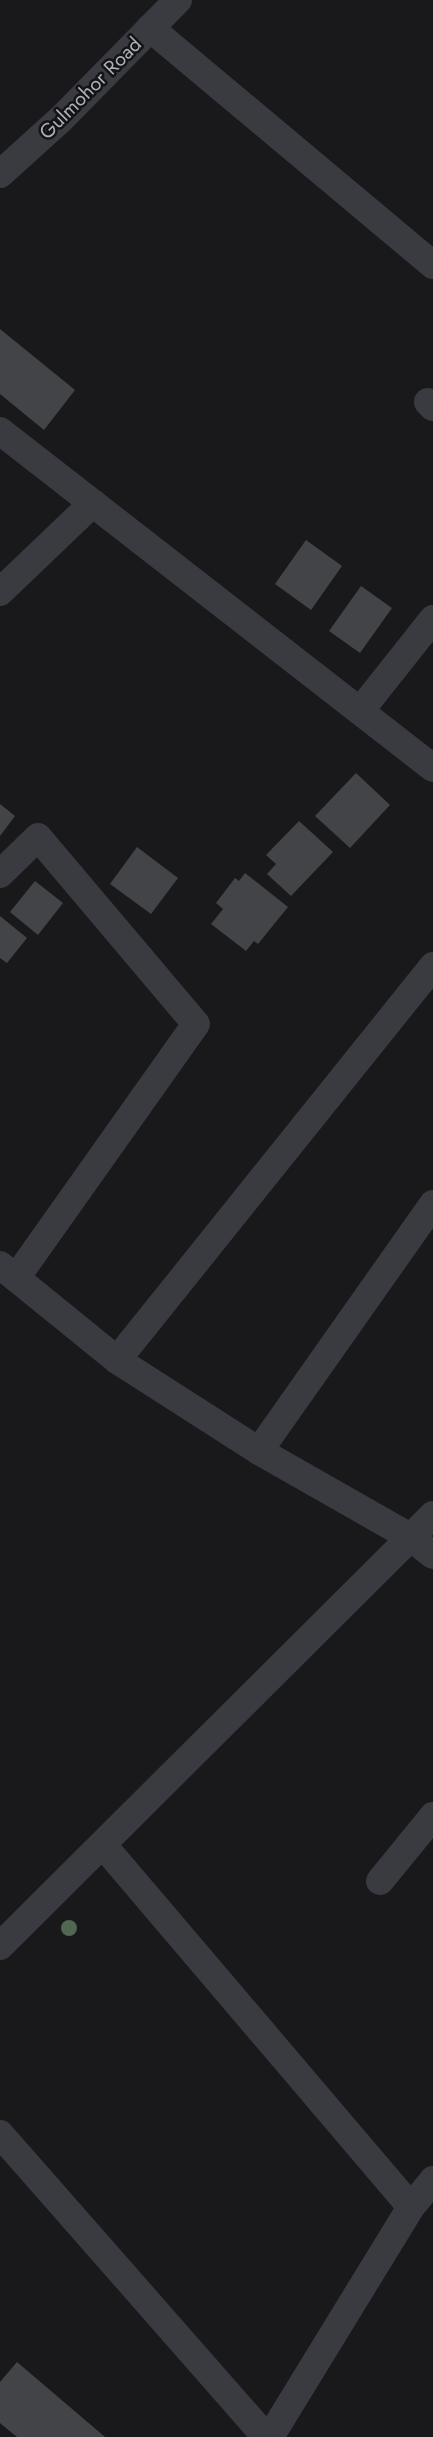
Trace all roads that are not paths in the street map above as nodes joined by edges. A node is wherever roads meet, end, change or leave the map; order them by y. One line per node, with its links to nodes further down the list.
1 (178, 0): 2 (street, Gulmohor Road)
2 (150, 28): 3 (street, Gulmohor Road); 4 (street)
3 (0, 174)
4 (433, 265)
5 (0, 431): 6 (street)
6 (93, 503): 7 (street); 9 (street)
7 (0, 592)
8 (433, 619): 9 (street)
9 (360, 711): 10 (street)
10 (433, 768)
11 (0, 874): 14 (street)
12 (433, 966): 15 (street)
13 (433, 1204): 16 (street)
14 (8, 1272): 15 (street)
15 (116, 1360): 16 (street)
16 (259, 1451): 18 (street)
17 (433, 1515): 18 (street)
18 (410, 1537): 19 (street); 21 (street)
19 (433, 1555)
20 (433, 1816): 22 (street)
21 (103, 1845): 23 (street); 26 (street)
22 (380, 1881)
23 (0, 1946)
24 (0, 2134): 27 (street)
25 (433, 2180): 26 (street)
26 (411, 2206): 27 (street)
27 (268, 2437)

